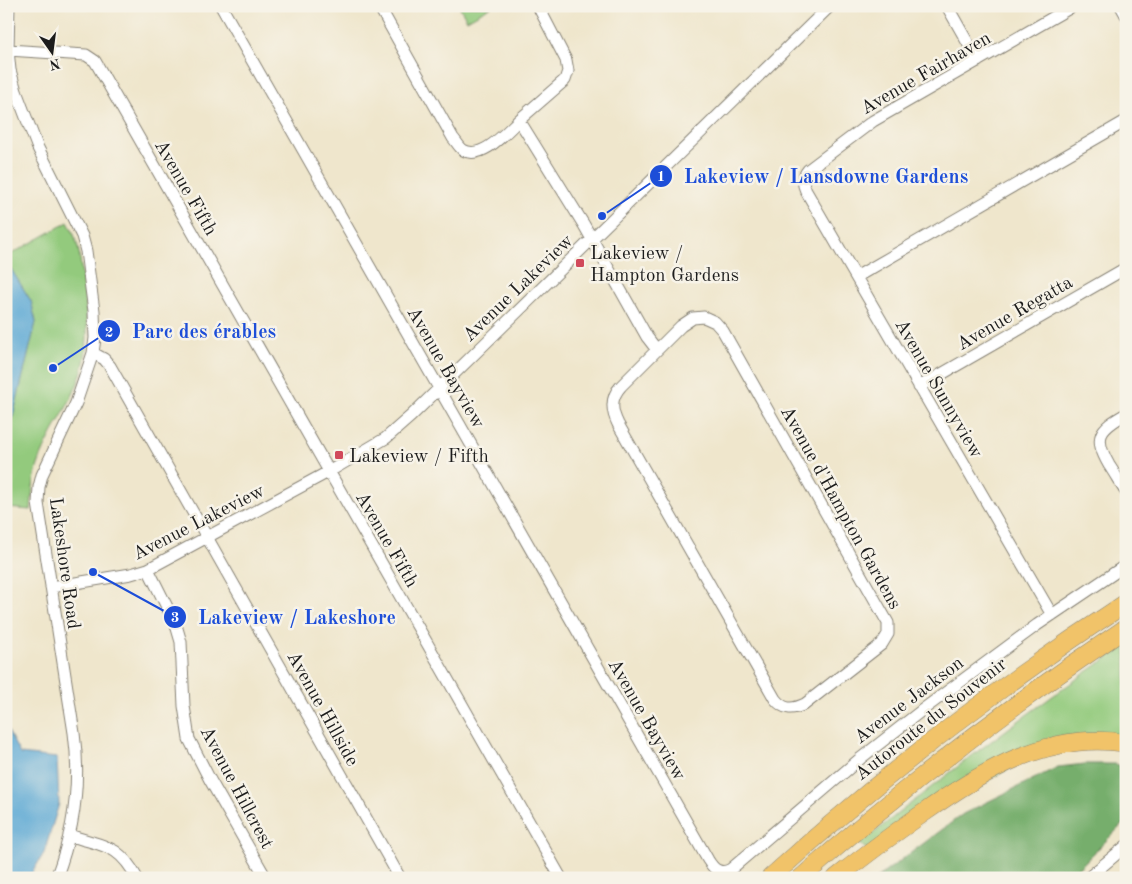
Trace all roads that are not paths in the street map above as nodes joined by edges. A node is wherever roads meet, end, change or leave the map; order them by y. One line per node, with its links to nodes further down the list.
1 (9, 6): 10 (street, Lakeshore Road)
2 (221, 6): 21 (street, Avenue Bayview)
3 (379, 6): 12 (street)
4 (538, 6): 12 (street)
5 (830, 6): 15 (street, Avenue Lakeview)
6 (947, 6): 11 (street)
7 (1073, 6): 11 (street, Avenue Fairhaven)
8 (1121, 6): 9 (street)
9 (1126, 15)
10 (8, 50): 19 (street, Lakeshore Road); 23 (street, Avenue Fifth)
11 (978, 61): 14 (street, Avenue Fairhaven)
12 (519, 120): 15 (street)
13 (1126, 121): 17 (street)
14 (803, 178): 17 (street, Avenue Sunnyview)
15 (592, 239): 18 (street); 21 (street, Avenue Lakeview)
16 (1126, 268): 20 (street, Avenue Regatta)
17 (856, 277): 20 (street, Avenue Sunnyview)
18 (657, 350): 18 (street, Avenue d'Hampton Gardens)
19 (94, 353): 25 (street, Avenue Hillside); 28 (street, Lakeshore Road)
20 (919, 387): 30 (street, Avenue Sunnyview)
21 (439, 389): 23 (street, Avenue Lakeview); 35 (street, Avenue Bayview)
22 (1126, 414): 24 (street)
23 (330, 471): 25 (street, Avenue Lakeview); 40 (street, Avenue Fifth)
24 (1126, 492)
25 (206, 537): 27 (street, Avenue Lakeview); 39 (street, Avenue Hillside)
26 (1126, 565): 30 (street, Avenue Jackson)
27 (148, 569): 28 (street, Avenue Lakeview); 38 (street, Avenue Hillcrest)
28 (51, 587): 33 (street, Lakeshore Road)
29 (1126, 603): 41 (highway, Autoroute du Souvenir)
30 (1052, 615): 35 (street, Avenue Jackson)
31 (1126, 628): 42 (highway)
32 (1126, 743): 43 (highway)
33 (69, 835): 36 (street, Lakeshore Road); 37 (street)
34 (1126, 846): 44 (street)
35 (721, 872)
36 (56, 878)
37 (137, 878)
38 (266, 878)
39 (400, 878)
40 (561, 878)
41 (770, 878)
42 (801, 878)
43 (836, 878)
44 (1088, 878)

